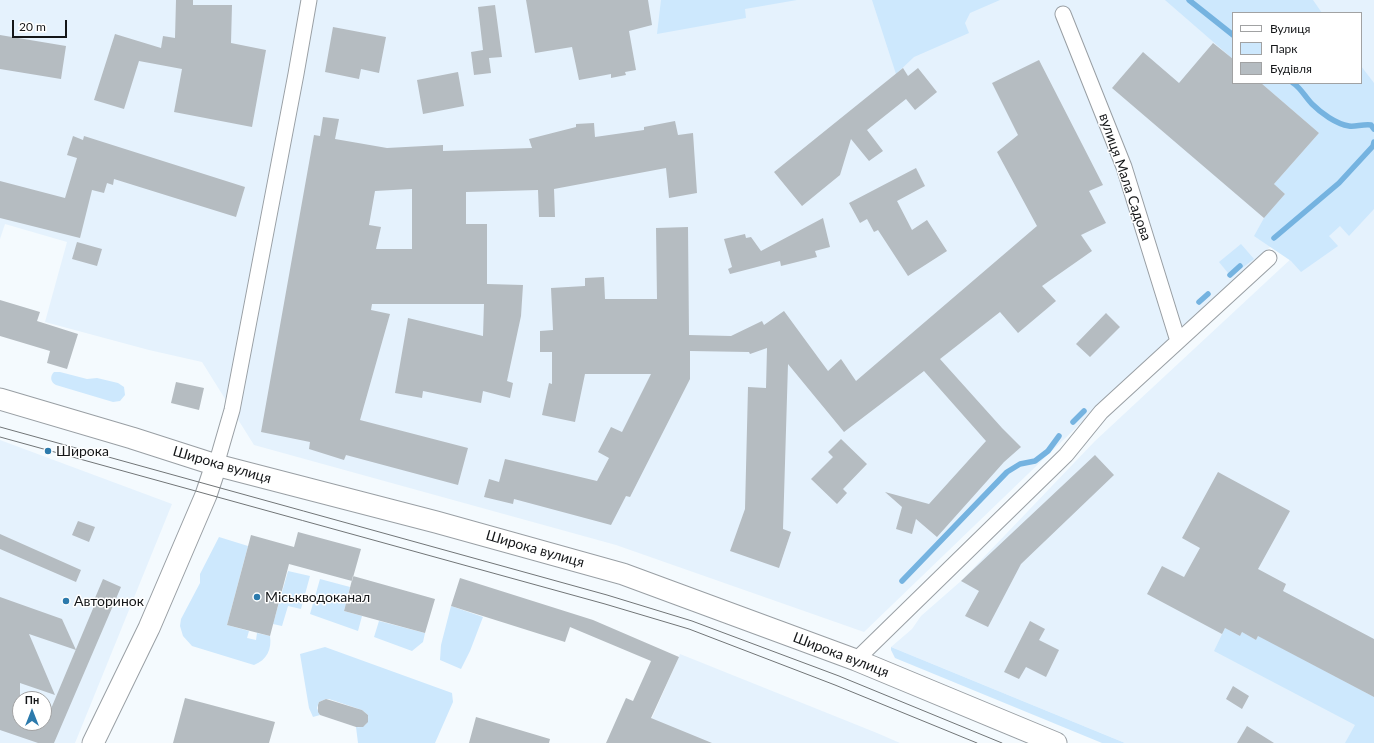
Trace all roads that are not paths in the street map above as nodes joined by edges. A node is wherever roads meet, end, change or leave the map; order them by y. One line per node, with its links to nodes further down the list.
1 (309, 0): 6 (street)
2 (1064, 14): 4 (street, вулиця Мала Садова)
3 (1269, 258): 4 (street)
4 (1178, 341): 7 (street)
5 (0, 399): 6 (street, Широка вулиця)
6 (216, 465): 7 (street, Широка вулиця); 8 (street)
7 (856, 660): 9 (street, Широка вулиця)
8 (93, 743)
9 (1056, 743)

